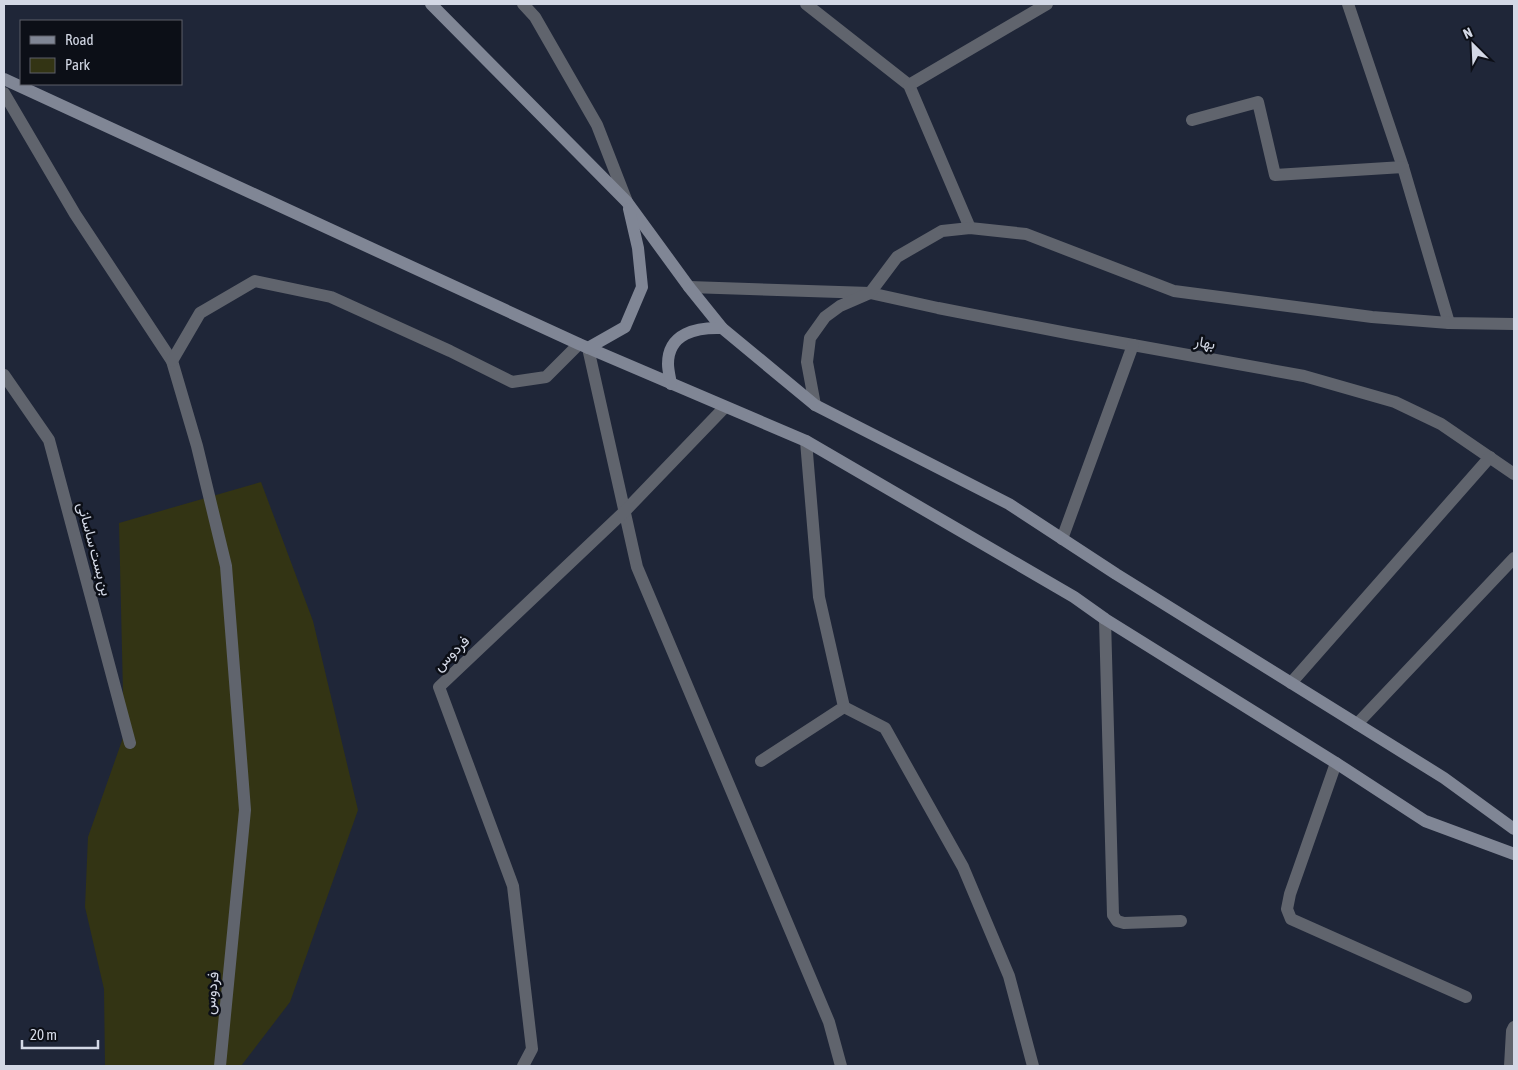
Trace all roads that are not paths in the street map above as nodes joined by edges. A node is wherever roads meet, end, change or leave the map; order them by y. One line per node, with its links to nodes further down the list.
1 (431, 4): 11 (main road)
2 (524, 4): 11 (street)
3 (806, 4): 7 (street)
4 (1047, 4): 7 (street)
5 (1348, 4): 10 (street)
6 (4, 79): 19 (main road)
7 (908, 86): 12 (street)
8 (4, 94): 20 (street, فردوس)
9 (1192, 120): 10 (street)
10 (1403, 167): 15 (street)
11 (627, 202): 13 (main road); 19 (main road)
12 (970, 228): 14 (street); 15 (street)
13 (689, 287): 14 (street, بهار); 17 (main road)
14 (870, 292): 18 (street, بهار); 23 (street)
15 (1449, 323): 16 (street)
16 (1514, 324)
17 (722, 328): 22 (main road); 23 (main road)
18 (1133, 345): 26 (street, بهار); 29 (street)
19 (584, 346): 20 (street); 22 (main road); 28 (street)
20 (172, 361): 43 (street, فردوس)
21 (4, 375): 35 (street, بن بست ساسانی)
22 (671, 384): 24 (main road)
23 (815, 405): 29 (main road)
24 (725, 407): 25 (main road); 28 (street, فردوس)
25 (806, 442): 31 (main road); 33 (street)
26 (1490, 457): 27 (street, بهار); 32 (street)
27 (1514, 474)
28 (625, 511): 44 (street, فردوس); 45 (street)
29 (1062, 539): 32 (main road)
30 (1514, 558): 34 (street)
31 (1105, 619): 37 (main road); 40 (street)
32 (1291, 683): 34 (main road)
33 (844, 707): 36 (street); 46 (street)
34 (1357, 724): 38 (main road)
35 (130, 743)
36 (761, 761)
37 (1336, 763): 39 (main road); 41 (street)
38 (1514, 829)
39 (1514, 854)
40 (1181, 921)
41 (1466, 997)
42 (1514, 1026): 47 (street)
43 (220, 1066)
44 (522, 1066)
45 (840, 1066)
46 (1033, 1066)
47 (1510, 1066)

